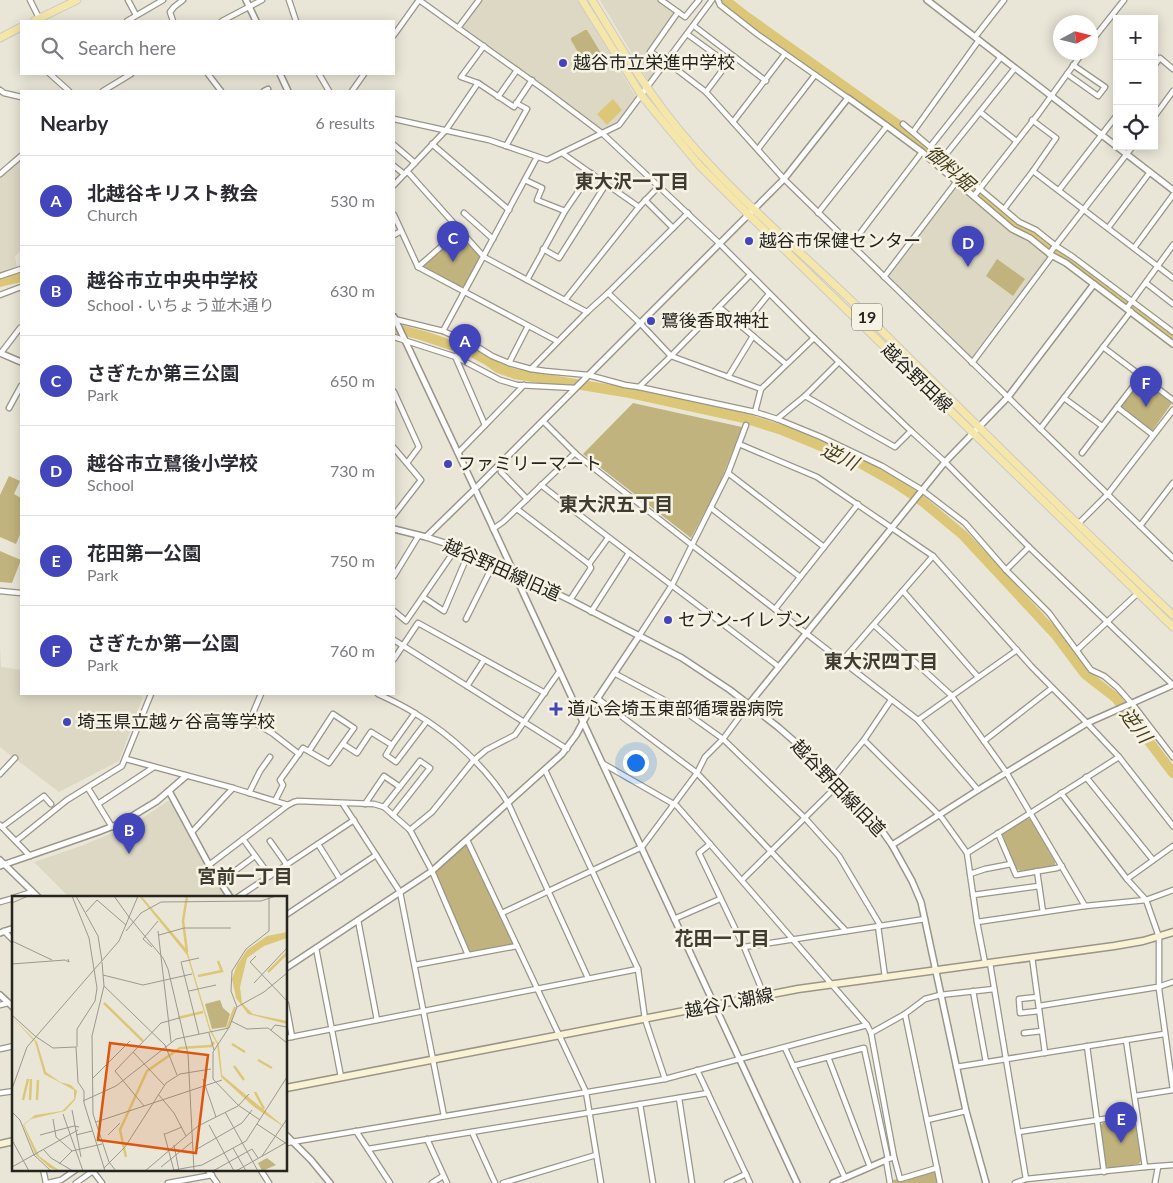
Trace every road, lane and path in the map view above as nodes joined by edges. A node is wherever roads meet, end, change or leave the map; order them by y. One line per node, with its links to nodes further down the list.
1 (30, 0): 23 (street)
2 (77, 0): 23 (main road)
3 (128, 0): 22 (street)
4 (163, 0): 22 (street)
5 (183, 0): 25 (street)
6 (246, 0): 20 (street)
7 (262, 0): 20 (street)
8 (289, 0): 28 (street)
9 (419, 0): 31 (street); 33 (street)
10 (479, 0): 31 (street)
11 (582, 0): 71 (main road, 越谷野田線 / 19)
12 (592, 0): 60 (main road, 越谷野田線 / 19)
13 (661, 0): 21 (street)
14 (699, 0): 21 (street)
15 (712, 0): 29 (street)
16 (718, 0): 38 (street)
17 (926, 0): 36 (street)
18 (1004, 0): 36 (street)
19 (1124, 0): 32 (street)
20 (249, 7): 26 (street); 27 (street)
21 (678, 12): 43 (street)
22 (136, 15): 24 (street)
23 (37, 20)
24 (128, 20)
25 (173, 20)
26 (224, 20)
27 (256, 20)
28 (296, 20)
29 (694, 26): 34 (street); 39 (street)
30 (20, 28): 35 (main road)
31 (458, 28): 37 (street)
32 (1098, 33)
33 (395, 34)
34 (687, 34): 43 (street); 44 (street)
35 (0, 38)
36 (977, 39): 40 (street); 87 (street)
37 (484, 46): 48 (street); 59 (street)
38 (785, 54): 56 (street); 58 (street)
39 (733, 56): 44 (street); 58 (street)
40 (1001, 57): 46 (street); 94 (street)
41 (1077, 60): 45 (street)
42 (1158, 61): 47 (street)
43 (667, 62): 60 (street); 69 (street)
44 (727, 63): 69 (street)
45 (1073, 65): 49 (street); 49 (street)
46 (1015, 68): 70 (street); 78 (street)
47 (1173, 68)
48 (517, 70): 57 (street); 73 (street)
49 (1067, 74): 70 (street)
50 (51, 75): 61 (street)
51 (129, 75): 62 (street)
52 (209, 75): 63 (street)
53 (280, 75): 64 (street)
54 (320, 75): 65 (street)
55 (363, 75): 66 (street)
56 (815, 75): 74 (street); 95 (street)
57 (532, 80): 76 (street); 88 (street)
58 (766, 81): 83 (street)
59 (478, 83): 73 (street); 86 (street)
60 (647, 88): 71 (street); 126 (main road, 越谷野田線 / 19)
61 (68, 90)
62 (105, 90)
63 (220, 90)
64 (288, 90)
65 (327, 90)
66 (353, 90)
67 (2, 91): 72 (street)
68 (1173, 91): 75 (street)
69 (706, 92): 83 (street)
70 (1051, 95): 81 (street); 89 (street)
71 (642, 96): 88 (street); 126 (main road, 越谷野田線 / 19)
72 (20, 97)
73 (498, 97): 76 (street)
74 (848, 98): 85 (street); 110 (street)
75 (1167, 100): 77 (street); 79 (street)
76 (516, 103): 93 (street)
77 (1173, 104)
78 (980, 112): 90 (street); 102 (street)
79 (1158, 112)
80 (395, 119): 86 (street)
81 (1032, 120): 105 (street); 118 (street)
82 (1113, 120): 89 (street)
83 (733, 122): 95 (street)
84 (903, 124): 87 (street)
85 (887, 126): 97 (street); 129 (street)
86 (446, 130): 91 (street); 93 (street)
87 (913, 132): 94 (street)
88 (603, 134): 98 (street); 115 (street)
89 (1102, 135): 99 (street); 116 (street)
90 (1015, 140)
91 (432, 144): 103 (street); 123 (street)
92 (395, 146): 103 (street)
93 (506, 146): 101 (street)
94 (930, 148): 102 (street)
95 (758, 149): 110 (street)
96 (1131, 150): 99 (street)
97 (922, 152): 112 (street); 138 (street)
98 (562, 153): 101 (street); 108 (street)
99 (1128, 155): 106 (street); 124 (street)
100 (20, 157): 109 (street)
101 (537, 157): 111 (street)
102 (942, 158): 118 (street)
103 (415, 162): 107 (street)
104 (395, 167): 107 (street)
105 (1033, 171): 116 (street); 122 (street)
106 (1150, 172): 117 (street); 132 (street)
107 (405, 173): 113 (street); 133 (street)
108 (591, 173): 114 (street); 125 (street)
109 (0, 174)
110 (784, 179): 126 (street); 129 (street)
111 (525, 180): 123 (street); 125 (street)
112 (957, 181): 118 (street); 149 (street)
113 (395, 184)
114 (606, 184): 121 (street); 141 (street)
115 (659, 186): 120 (street); 128 (street)
116 (1059, 190): 124 (street)
117 (1173, 190)
118 (977, 192): 122 (street); 142 (street)
119 (1173, 196): 140 (street)
120 (645, 200): 121 (street); 131 (street)
121 (639, 207): 159 (street)
122 (1004, 209): 142 (street)
123 (509, 210): 136 (street)
124 (1084, 210): 132 (street); 142 (street)
125 (564, 211): 141 (street)
126 (751, 212): 137 (street); 212 (main road, 越谷野田線 / 19); 215 (main road, 越谷野田線 / 19)
127 (464, 213): 136 (street)
128 (688, 213): 131 (street); 137 (street)
129 (818, 214): 138 (street)
130 (395, 217): 134 (street)
131 (673, 228): 156 (street)
132 (1108, 228): 140 (street)
133 (460, 230): 143 (street); 145 (street)
134 (401, 231): 135 (street); 145 (street)
135 (395, 234)
136 (493, 239): 143 (street)
137 (720, 244): 147 (street); 166 (street)
138 (850, 245): 149 (street)
139 (1173, 245): 144 (street)
140 (1134, 248): 144 (street)
141 (543, 249): 151 (street)
142 (1053, 251): 153 (street); 161 (street); 185 (street)
143 (484, 257): 151 (street); 155 (street)
144 (1158, 265): 150 (street); 152 (street)
145 (418, 267): 155 (street)
146 (20, 270): 148 (street)
147 (750, 275): 158 (street); 162 (street)
148 (0, 276)
149 (884, 278): 185 (street)
150 (1173, 278)
151 (527, 280): 159 (street)
152 (1146, 283): 160 (street); 161 (street)
153 (1094, 284): 161 (street); 198 (street)
154 (20, 288): 157 (street)
155 (465, 292): 167 (street); 170 (street)
156 (608, 292): 163 (street); 166 (street)
157 (0, 294)
158 (769, 294): 168 (street); 174 (street)
159 (565, 300): 163 (street)
160 (1173, 304)
161 (1130, 306): 171 (street); 177 (street); 178 (street)
162 (719, 307): 168 (street); 181 (street)
163 (587, 312): 176 (street)
164 (395, 319): 170 (street)
165 (395, 321): 175 (street)
166 (640, 323): 181 (street); 188 (street)
167 (528, 326): 176 (street); 184 (street)
168 (742, 327): 172 (street)
169 (20, 328): 179 (street)
170 (443, 331): 184 (street)
171 (1173, 332)
172 (753, 336): 186 (street); 190 (street)
173 (395, 337): 175 (street)
174 (814, 338): 183 (street); 186 (street)
175 (404, 339): 180 (street); 219 (street)
176 (557, 341): 187 (street)
177 (1173, 344)
178 (1104, 347): 189 (street); 199 (street)
179 (0, 353): 182 (street)
180 (455, 356): 191 (street); 209 (street)
181 (671, 356): 190 (street); 193 (street)
182 (20, 362)
183 (839, 362): 197 (street); 214 (street)
184 (509, 363): 187 (street)
185 (972, 363): 198 (street)
186 (786, 364): 195 (street)
187 (531, 369): 188 (street)
188 (588, 376): 192 (street); 193 (street)
189 (1141, 376): 200 (street); 202 (street)
190 (728, 377): 195 (street)
191 (524, 385): 192 (street); 209 (street)
192 (576, 387): 208 (street)
193 (639, 387): 206 (street)
194 (20, 388): 203 (street)
195 (761, 389): 206 (street)
196 (395, 394): 201 (street)
197 (805, 396): 207 (street); 214 (street)
198 (1008, 397): 212 (street); 213 (street)
199 (1064, 398): 211 (street); 213 (street)
200 (1173, 400)
201 (400, 405): 204 (street); 223 (street)
202 (1117, 407): 211 (street); 216 (street)
203 (9, 408)
204 (395, 408)
205 (1173, 410): 216 (street)
206 (754, 412): 207 (street)
207 (777, 419): 229 (street)
208 (543, 421): 220 (street); 228 (street)
209 (485, 425): 219 (street)
210 (746, 425): 217 (street)
211 (1102, 426): 221 (street)
212 (979, 428): 215 (street); 236 (main road, 越谷野田線 / 19)
213 (1040, 429): 230 (street)
214 (910, 431): 222 (street)
215 (973, 433): 222 (street); 261 (main road, 越谷野田線 / 19)
216 (1153, 435): 230 (street)
217 (739, 444): 225 (street); 232 (street)
218 (395, 449): 223 (street)
219 (458, 453): 228 (street)
220 (575, 453): 227 (street); 243 (street)
221 (1082, 453)
222 (944, 462): 229 (street); 246 (street)
223 (407, 463): 235 (street)
224 (501, 472): 231 (street)
225 (728, 474): 234 (street); 245 (street)
226 (1173, 483): 237 (street)
227 (541, 485): 231 (street); 242 (street)
228 (475, 489): 239 (street); 241 (street)
229 (921, 492): 238 (street); 253 (street)
230 (1108, 494): 236 (street); 237 (street)
231 (527, 499): 233 (street)
232 (858, 504): 238 (street); 245 (street)
233 (517, 508): 239 (street); 252 (street)
234 (711, 508): 243 (street); 256 (street)
235 (395, 514)
236 (1078, 524): 267 (main road, 越谷野田線 / 19)
237 (1140, 526): 250 (street)
238 (892, 527): 249 (street); 274 (street)
239 (493, 529): 254 (street)
240 (395, 530): 241 (street, 越谷野田線旧道)
241 (422, 536): 244 (street, 越谷野田線旧道); 255 (street)
242 (608, 538): 248 (street); 252 (street)
243 (692, 545): 257 (street); 264 (street)
244 (457, 547): 247 (street, 越谷野田線旧道); 262 (street)
245 (824, 547): 256 (street)
246 (1029, 547): 253 (street); 270 (street)
247 (469, 552): 251 (street, 越谷野田線旧道); 262 (street)
248 (629, 553): 257 (street); 266 (street)
249 (933, 556): 259 (street); 278 (street)
250 (1173, 558)
251 (494, 563): 254 (street, 越谷野田線旧道); 268 (street)
252 (589, 564): 263 (street)
253 (1006, 570): 279 (street)
254 (513, 573): 263 (street, 越谷野田線旧道); 284 (street)
255 (395, 575)
256 (800, 577): 264 (street)
257 (672, 585): 275 (street); 283 (street)
258 (0, 590): 260 (street)
259 (903, 591): 271 (street); 286 (street)
260 (20, 593)
261 (1138, 593): 270 (street); 273 (main road, 越谷野田線 / 19)
262 (423, 597): 269 (street)
263 (570, 600): 266 (street, 越谷野田線旧道)
264 (775, 609): 274 (street)
265 (395, 612): 269 (street)
266 (591, 612): 275 (street, 越谷野田線旧道)
267 (1173, 615)
268 (466, 619)
269 (406, 621): 272 (street)
270 (1108, 622): 279 (street); 287 (street)
271 (874, 625): 282 (street); 294 (street)
272 (416, 627): 277 (street); 281 (street)
273 (1173, 627)
274 (806, 633): 282 (street); 283 (street)
275 (639, 636): 285 (street); 297 (street, 越谷野田線旧道)
276 (395, 641): 277 (street)
277 (403, 645): 280 (street); 288 (street)
278 (1017, 650): 286 (street); 289 (street)
279 (1077, 650): 298 (street)
280 (395, 657)
281 (484, 660): 288 (street); 290 (street)
282 (842, 661): 296 (street)
283 (778, 667): 297 (street)
284 (560, 672): 290 (street); 303 (street)
285 (614, 673): 295 (street); 305 (street)
286 (978, 677): 294 (street)
287 (1173, 685): 298 (street)
288 (467, 686): 302 (street)
289 (1052, 688): 304 (street); 307 (street)
290 (545, 693): 302 (street)
291 (151, 695): 317 (street)
292 (261, 695): 312 (street)
293 (380, 695): 299 (street)
294 (952, 695): 300 (street); 307 (street)
295 (597, 698): 303 (street); 323 (street)
296 (891, 700): 300 (street); 306 (street)
297 (749, 704): 305 (street); 326 (street, 越谷野田線旧道)
298 (1130, 704): 304 (street); 315 (street)
299 (415, 713): 301 (street); 309 (street)
300 (918, 720): 332 (street)
301 (427, 721): 309 (street); 318 (street)
302 (525, 722): 310 (street); 318 (street)
303 (583, 722): 310 (street); 319 (street)
304 (1087, 723): 314 (street); 322 (street)
305 (723, 739): 323 (street); 348 (street)
306 (864, 740): 326 (street); 346 (street)
307 (984, 742): 322 (street)
308 (343, 744): 309 (street); 311 (street); 311 (street)
309 (392, 745)
310 (567, 749): 321 (street)
311 (309, 751): 312 (street)
312 (299, 754): 336 (street)
313 (270, 757): 334 (street)
314 (1119, 757): 327 (street); 351 (street)
315 (1173, 757)
316 (16, 758): 324 (street)
317 (126, 759): 320 (street); 330 (street)
318 (473, 761): 337 (street); 353 (street)
319 (602, 763): 342 (street); 364 (street)
320 (154, 767): 325 (street); 339 (street)
321 (545, 770): 337 (street); 378 (street)
322 (1006, 772): 332 (street); 345 (street)
323 (697, 773): 342 (street); 365 (street)
324 (0, 774)
325 (186, 776): 331 (street); 333 (street)
326 (833, 778): 328 (street, 越谷野田線旧道)
327 (1086, 778): 335 (street); 371 (street)
328 (839, 784): 348 (street); 362 (street, 越谷野田線旧道)
329 (400, 787): 341 (street); 344 (street); 347 (street)
330 (88, 788): 339 (street); 358 (street)
331 (233, 788): 334 (street); 354 (street)
332 (978, 790): 346 (street)
333 (169, 791): 352 (street); 354 (street)
334 (248, 793): 336 (street)
335 (1061, 793): 345 (street); 382 (street)
336 (275, 801): 343 (street)
337 (508, 803): 357 (street); 388 (street)
338 (51, 804): 350 (street)
339 (98, 804): 352 (street)
340 (343, 804): 341 (street); 343 (street); 349 (street)
341 (365, 804): 344 (street)
342 (673, 804): 361 (street); 364 (street)
343 (288, 805): 356 (street)
344 (384, 807): 347 (street)
345 (1031, 813): 355 (street); 376 (street)
346 (939, 814): 362 (street); 366 (street)
347 (393, 815): 353 (street)
348 (805, 818): 365 (street); 408 (street)
349 (354, 820): 360 (street); 367 (street)
350 (1, 826): 358 (street)
351 (1173, 826)
352 (112, 827): 368 (street)
353 (410, 830): 377 (street)
354 (192, 832): 373 (street)
355 (998, 833): 366 (street); 372 (street)
356 (243, 839): 369 (street); 373 (street)
357 (467, 840): 377 (street); 402 (street)
358 (16, 841): 368 (street)
359 (270, 841): 374 (street)
360 (318, 844): 374 (street); 383 (street)
361 (710, 844): 384 (street); 397 (street)
362 (892, 845): 405 (street, 越谷野田線旧道)
363 (1173, 846): 371 (street)
364 (642, 847): 378 (street); 404 (street)
365 (772, 852): 384 (street); 409 (street)
366 (967, 853): 380 (street)
367 (376, 855): 383 (street); 390 (street)
368 (30, 856): 375 (street)
369 (255, 856): 381 (street); 385 (street)
370 (0, 860): 375 (street)
371 (1153, 860): 382 (street)
372 (1012, 864): 379 (street); 380 (street)
373 (209, 865): 385 (street)
374 (287, 865): 381 (street)
375 (2, 866): 389 (street)
376 (1062, 866): 379 (street); 400 (street)
377 (432, 871): 390 (street); 416 (street)
378 (592, 871): 388 (street); 421 (street)
379 (1037, 871): 386 (street)
380 (970, 874): 391 (street)
381 (270, 876): 395 (street)
382 (1127, 878): 398 (street)
383 (340, 879): 403 (street)
384 (742, 880): 412 (street)
385 (220, 882): 394 (street)
386 (1039, 886): 391 (street); 401 (street)
387 (1173, 890): 398 (street)
388 (549, 891): 402 (street); 424 (street)
389 (32, 892): 392 (street); 393 (street)
390 (400, 892): 406 (street); 419 (street)
391 (973, 895): 407 (street)
392 (18, 896)
393 (37, 896)
394 (229, 896)
395 (240, 896)
396 (12, 898): 399 (street)
397 (720, 899): 404 (street); 414 (street)
398 (1146, 900): 400 (street); 411 (street)
399 (0, 902)
400 (1085, 906): 401 (street)
401 (1043, 912): 407 (street)
402 (502, 913): 413 (street)
403 (288, 914)
404 (674, 919): 437 (street)
405 (925, 919): 408 (street); 422 (street, 越谷野田線旧道)
406 (358, 920): 415 (street); 443 (street)
407 (977, 922): 418 (street)
408 (879, 926): 409 (street); 423 (street)
409 (846, 931): 412 (street)
410 (1173, 932): 411 (main road, 越谷八潮線)
411 (1158, 937): 417 (main road, 越谷八潮線); 428 (street)
412 (793, 940): 414 (street); 426 (street)
413 (517, 946): 416 (street); 427 (street)
414 (744, 947): 432 (street)
415 (316, 948): 420 (street); 445 (street)
416 (468, 955): 419 (street)
417 (1032, 957): 418 (main road, 越谷八潮線); 434 (street)
418 (988, 963): 422 (main road, 越谷八潮線); 429 (street)
419 (415, 965): 440 (street)
420 (288, 967)
421 (638, 969): 424 (street); 442 (street)
422 (935, 970): 423 (main road, 越谷八潮線); 433 (street, 越谷野田線旧道)
423 (885, 977): 426 (main road, 越谷八潮線)
424 (588, 978): 427 (street)
425 (1173, 982): 428 (street)
426 (832, 984): 432 (main road, 越谷八潮線); 444 (street)
427 (537, 988): 440 (street); 450 (street)
428 (1158, 988): 439 (street); 449 (street)
429 (994, 989): 430 (street); 458 (street)
430 (973, 992): 433 (street); 460 (street)
431 (0, 995): 435 (street)
432 (764, 995): 437 (main road, 越谷八潮線)
433 (940, 995): 441 (street); 462 (street, 越谷野田線旧道)
434 (1037, 997): 439 (street); 439 (street)
435 (8, 1003): 436 (street); 438 (street)
436 (0, 1005)
437 (715, 1005): 442 (main road, 越谷八潮線); 457 (street)
438 (12, 1006)
439 (1039, 1009): 446 (street)
440 (424, 1011): 443 (street); 459 (street)
441 (906, 1014): 447 (street); 477 (street)
442 (646, 1019): 450 (main road, 越谷八潮線); 465 (street)
443 (377, 1020): 445 (street)
444 (867, 1025): 447 (street); 454 (street)
445 (332, 1029): 451 (street); 464 (street)
446 (1042, 1031): 448 (street); 455 (street)
447 (870, 1033): 488 (street)
448 (1024, 1033)
449 (1164, 1034): 452 (street); 467 (street)
450 (559, 1035): 459 (main road, 越谷八潮線); 468 (street)
451 (289, 1038)
452 (1126, 1040): 453 (street); 470 (street)
453 (1087, 1046): 455 (street); 478 (street)
454 (785, 1048): 457 (street); 461 (street)
455 (1045, 1053): 458 (street)
456 (828, 1057): 461 (street); 489 (street); 492 (street)
457 (740, 1059): 463 (street); 524 (street)
458 (1006, 1059): 460 (street); 481 (street)
459 (433, 1060): 464 (main road, 越谷八潮線); 476 (street)
460 (986, 1062): 462 (street)
461 (793, 1066): 504 (street)
462 (956, 1067): 473 (street, 越谷野田線旧道)
463 (697, 1070): 465 (street); 469 (street)
464 (341, 1077): 466 (main road, 越谷八潮線)
465 (665, 1079): 468 (street)
466 (288, 1088)
467 (1173, 1090): 470 (street)
468 (586, 1092): 474 (street); 476 (street)
469 (708, 1093): 471 (street); 501 (street)
470 (1135, 1096): 475 (street)
471 (678, 1098): 472 (street); 521 (street)
472 (640, 1104): 474 (street); 520 (street)
473 (966, 1111): 477 (street); 528 (street, 越谷野田線旧道)
474 (590, 1112): 480 (street); 487 (street)
475 (1138, 1114): 478 (street); 491 (street)
476 (444, 1116): 479 (street)
477 (927, 1120): 494 (street)
478 (1097, 1120): 481 (street); 500 (street)
479 (356, 1131): 484 (street); 486 (street)
480 (472, 1132): 483 (street); 517 (street)
481 (1018, 1132): 505 (street)
482 (288, 1138): 484 (street)
483 (427, 1140): 486 (street); 503 (street)
484 (293, 1142): 485 (street); 513 (street)
485 (288, 1143)
486 (368, 1149): 514 (street)
487 (596, 1155): 518 (street); 519 (street)
488 (894, 1157): 489 (street); 494 (street)
489 (887, 1160): 492 (street); 526 (street)
490 (1173, 1165): 493 (street)
491 (1145, 1166): 493 (street); 500 (street)
492 (870, 1167): 504 (street)
493 (1158, 1167): 530 (street)
494 (937, 1168): 527 (street)
495 (43, 1170): 507 (street)
496 (76, 1170): 507 (street)
497 (92, 1170): 508 (street); 509 (street)
498 (209, 1170): 502 (street)
499 (261, 1170): 512 (street)
500 (1104, 1172): 505 (street)
501 (746, 1174): 522 (street); 523 (street)
502 (212, 1175): 506 (street); 511 (street)
503 (443, 1176): 515 (street); 516 (street)
504 (845, 1178): 525 (street)
505 (1026, 1179): 529 (street)
506 (182, 1182): 510 (street)
507 (47, 1183)
508 (76, 1183)
509 (102, 1183)
510 (168, 1183)
511 (217, 1183)
512 (270, 1183)
513 (330, 1183)
514 (390, 1183)
515 (432, 1183)
516 (446, 1183)
517 (495, 1183)
518 (503, 1183)
519 (601, 1183)
520 (653, 1183)
521 (692, 1183)
522 (727, 1183)
523 (750, 1183)
524 (797, 1183)
525 (833, 1183)
526 (890, 1183)
527 (940, 1183)
528 (986, 1183)
529 (1015, 1183)
530 (1155, 1183)

